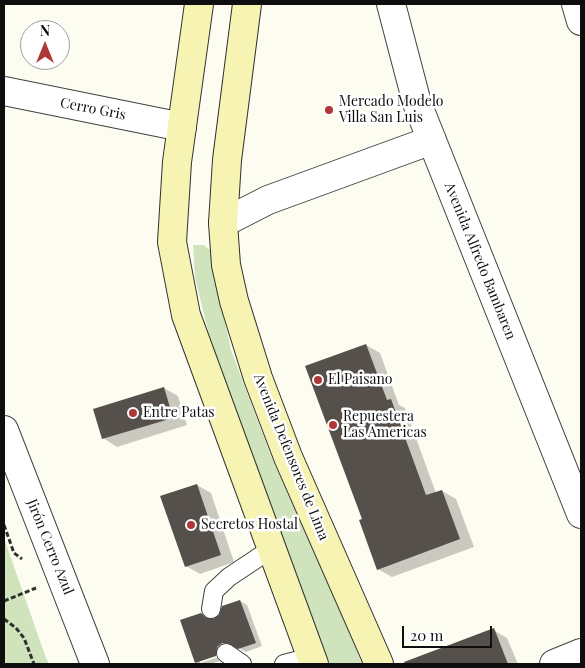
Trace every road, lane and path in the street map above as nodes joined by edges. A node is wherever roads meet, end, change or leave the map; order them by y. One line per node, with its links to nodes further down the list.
1 (199, 4): 7 (main road)
2 (247, 4): 9 (main road, Avenida Defensores de Lima)
3 (392, 4): 8 (street, Avenida Alfredo Bambaren)
4 (576, 4): 5 (street)
5 (581, 21)
6 (4, 91): 7 (street, Cerro Gris)
7 (182, 127): 12 (main road)
8 (432, 140): 9 (street); 11 (street, Avenida Alfredo Bambaren)
9 (223, 223): 22 (main road, Avenida Defensores de Lima)
10 (4, 430): 19 (street, Jirón Cerro Azul)
11 (581, 514)
12 (271, 549): 13 (lane); 17 (main road)
13 (211, 610)
14 (4, 619): 18 (path)
15 (226, 653): 20 (lane)
16 (581, 653): 23 (street)
17 (312, 661): 21 (lane)
18 (34, 664)
19 (95, 664)
20 (242, 664)
21 (284, 664)
22 (379, 664)
23 (554, 664)

